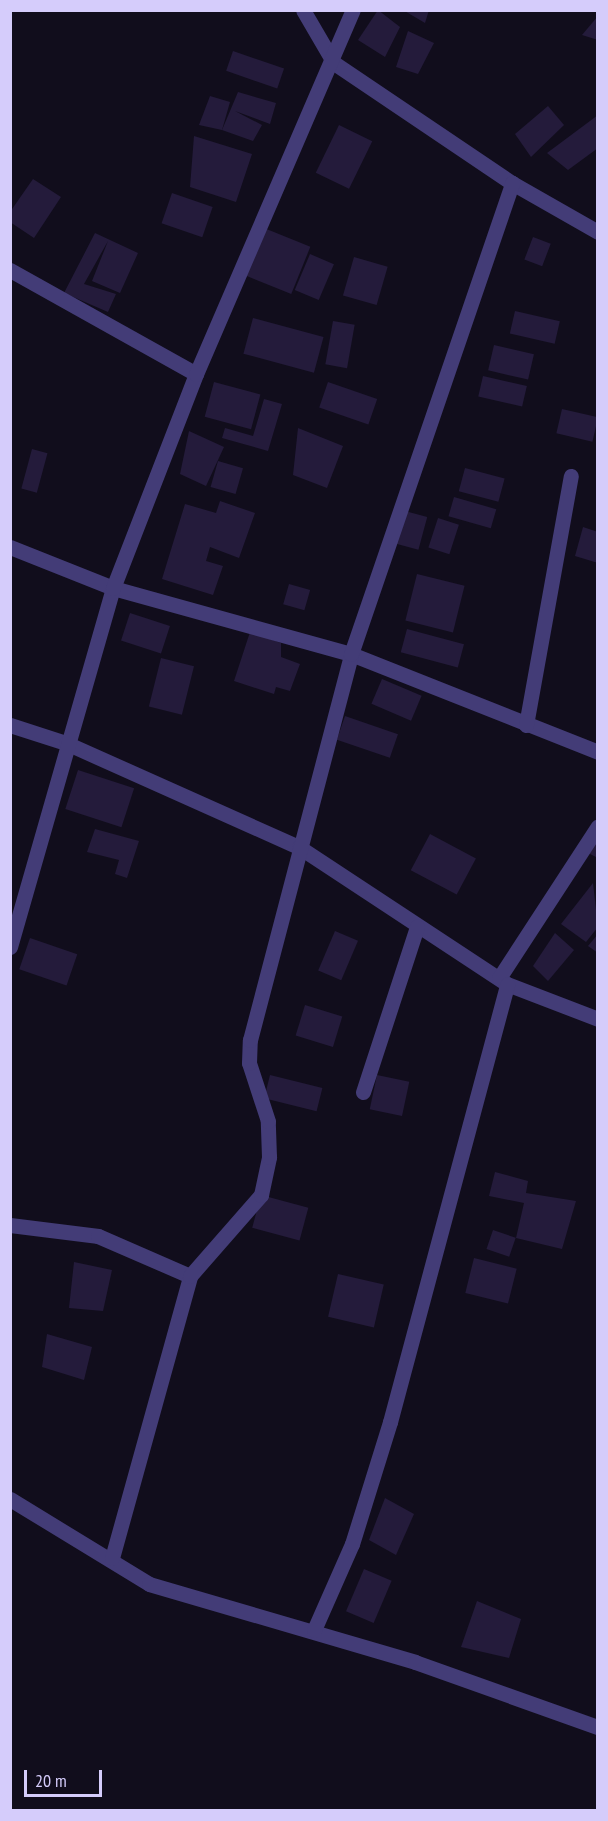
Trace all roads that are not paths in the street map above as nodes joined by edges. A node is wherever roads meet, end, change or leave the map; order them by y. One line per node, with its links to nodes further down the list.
1 (303, 10): 3 (street)
2 (352, 10): 3 (street)
3 (334, 63): 4 (street); 7 (street)
4 (513, 183): 5 (street); 11 (street)
5 (597, 232)
6 (10, 270): 7 (street)
7 (196, 374): 10 (street)
8 (571, 476): 13 (street)
9 (10, 548): 10 (street)
10 (113, 588): 11 (street); 14 (street)
11 (351, 654): 13 (street); 17 (street)
12 (10, 725): 14 (street)
13 (526, 725): 15 (street)
14 (66, 742): 17 (street); 19 (street)
15 (597, 752)
16 (597, 826): 20 (street)
17 (300, 847): 18 (street); 24 (street)
18 (417, 927): 20 (street); 22 (street)
19 (10, 947)
20 (503, 981): 21 (street); 27 (street)
21 (597, 1019)
22 (363, 1092)
23 (10, 1225): 24 (street)
24 (190, 1276): 26 (street)
25 (10, 1499): 26 (street)
26 (112, 1558): 27 (street)
27 (314, 1630): 28 (street)
28 (597, 1727)

